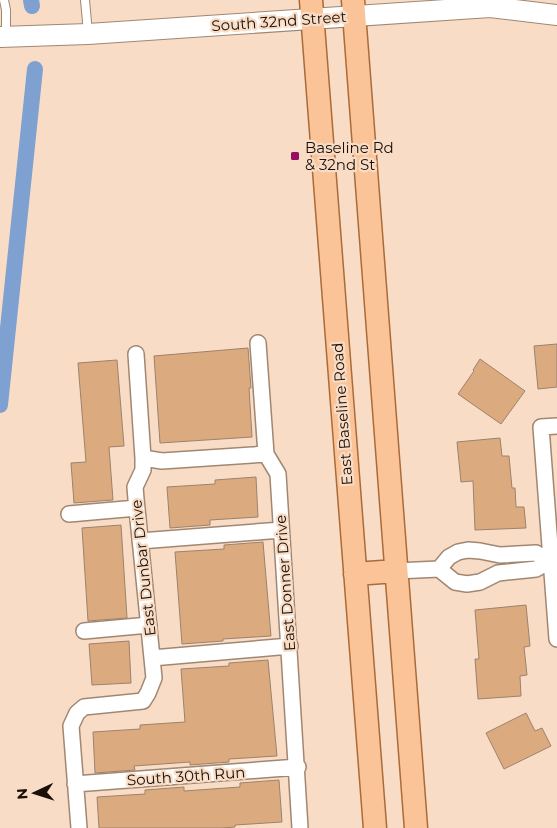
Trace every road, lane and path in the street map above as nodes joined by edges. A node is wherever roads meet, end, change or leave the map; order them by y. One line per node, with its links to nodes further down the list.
1 (4, 0): 7 (lane)
2 (85, 0): 6 (lane)
3 (353, 8): 4 (main road, South 32nd Street); 5 (main road, South 32nd Street); 19 (main road)
4 (311, 9): 6 (main road, South 32nd Street); 20 (main road, East Baseline Road)
5 (557, 14)
6 (88, 34): 7 (main road, South 32nd Street)
7 (7, 37)
8 (258, 343): 11 (street, East Donner Drive)
9 (136, 354): 12 (street, East Dunbar Drive)
10 (557, 426): 17 (street)
11 (266, 454): 12 (street); 15 (street, East Donner Drive)
12 (143, 458): 13 (street, East Dunbar Drive)
13 (137, 508): 14 (street); 16 (street, East Dunbar Drive)
14 (69, 514)
15 (281, 530): 16 (street); 24 (street, East Donner Drive)
16 (140, 540): 21 (street, East Dunbar Drive)
17 (550, 561): 18 (street); 18 (street); 23 (street)
18 (439, 569): 19 (street)
19 (396, 571): 20 (main road); 31 (main road)
20 (354, 574): 30 (main road, East Baseline Road)
21 (149, 625): 22 (street); 25 (street, East Dunbar Drive)
22 (84, 631)
23 (557, 639)
24 (290, 646): 25 (street); 26 (street, East Donner Drive)
25 (152, 658): 27 (street, East Dunbar Drive)
26 (298, 767): 27 (street, South 30th Run); 29 (street, East Donner Drive)
27 (75, 784): 28 (street)
28 (79, 828)
29 (300, 828)
30 (375, 828)
31 (416, 828)

